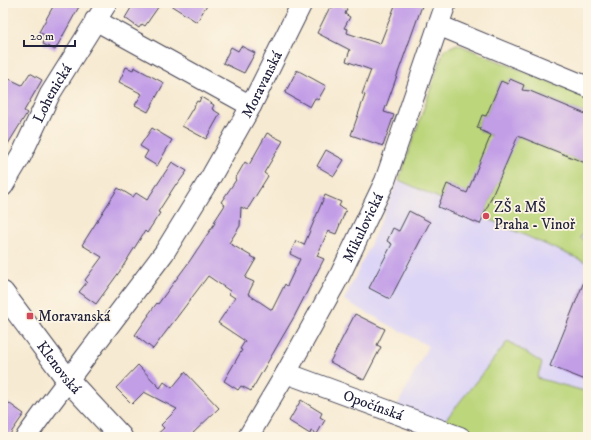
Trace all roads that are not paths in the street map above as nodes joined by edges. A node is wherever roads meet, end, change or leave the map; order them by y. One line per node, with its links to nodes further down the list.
1 (107, 3): 4 (street, Lohenická)
2 (302, 3): 7 (street, Moravanská)
3 (446, 3): 5 (street, Mikulovická)
4 (95, 20): 7 (street); 8 (street, Lohenická)
5 (438, 25): 6 (street); 10 (street, Mikulovická)
6 (588, 87)
7 (250, 106): 11 (street, Moravanská)
8 (3, 186)
9 (3, 293): 11 (street, Klenovská)
10 (286, 373): 14 (street, Mikulovická); 15 (street, Opočínská)
11 (68, 380): 12 (street, Moravanská); 13 (street, Klenovská)
12 (26, 437)
13 (122, 437)
14 (248, 437)
15 (460, 437)

